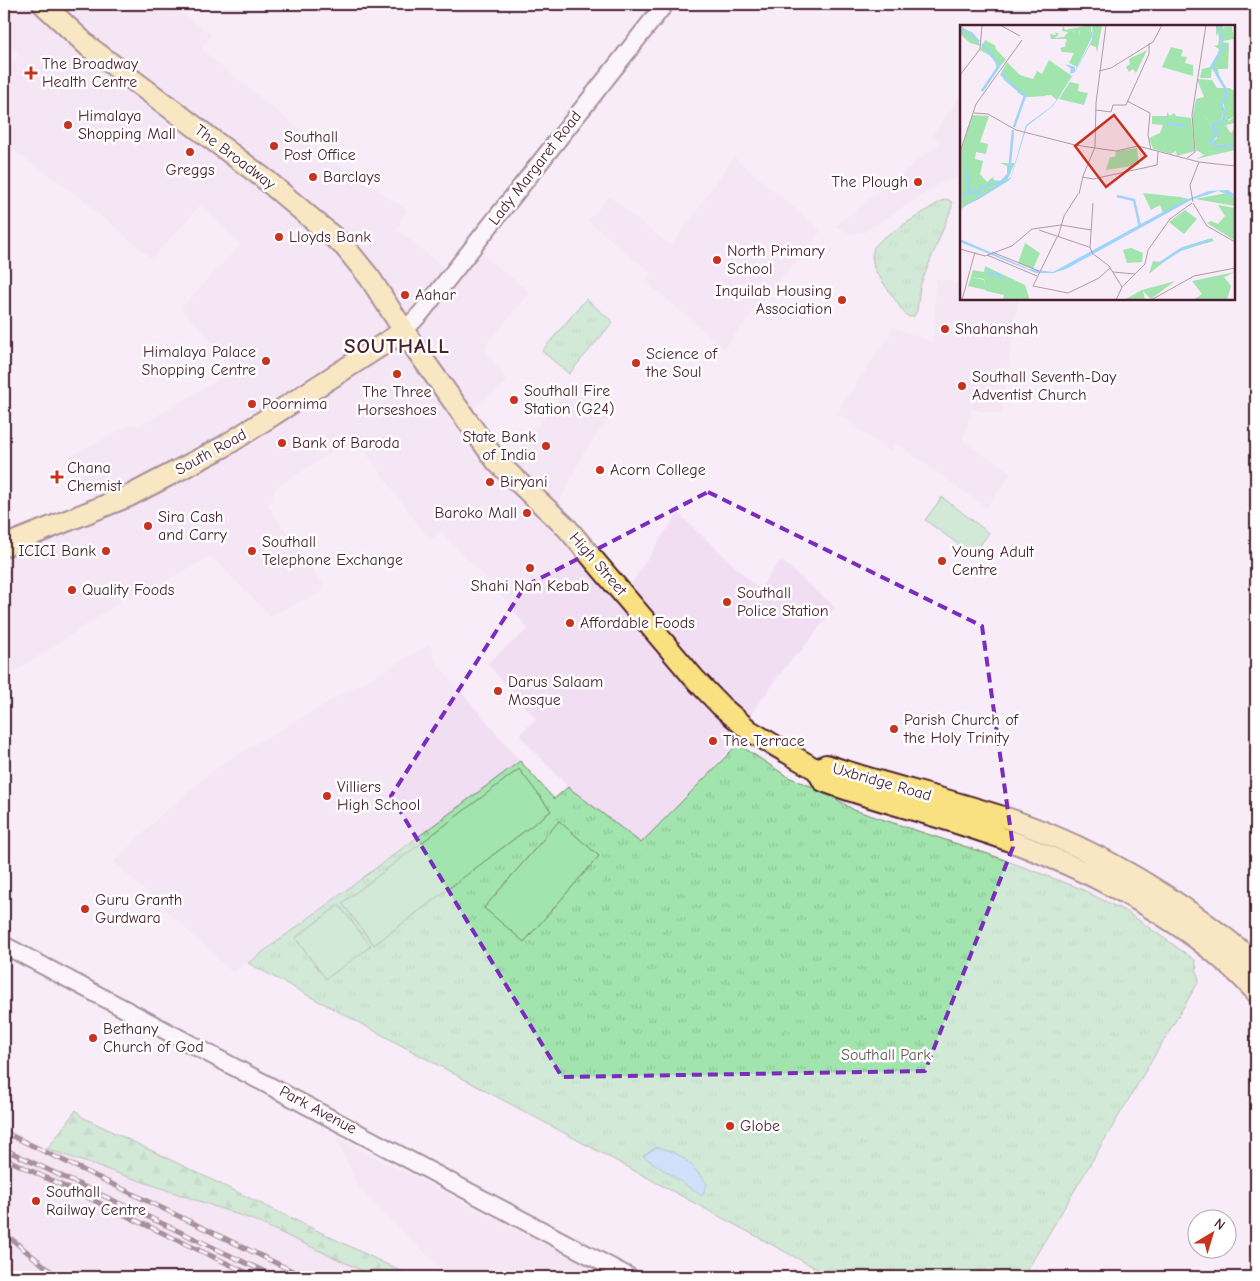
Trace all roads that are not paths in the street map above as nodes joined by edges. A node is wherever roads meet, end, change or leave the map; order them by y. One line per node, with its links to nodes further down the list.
1 (43, 4): 3 (main road, The Broadway)
2 (665, 4): 3 (street, Lady Margaret Road)
3 (404, 331): 4 (main road, South Road); 5 (main road, High Street)
4 (4, 546)
5 (817, 770): 6 (main road, Uxbridge Road); 7 (main road, Uxbridge Road)
6 (1036, 829): 7 (main road); 9 (main road, Uxbridge Road)
7 (1027, 849): 10 (main road, Uxbridge Road)
8 (4, 945): 11 (street, Park Avenue)
9 (1256, 963)
10 (1256, 992)
11 (630, 1277)

